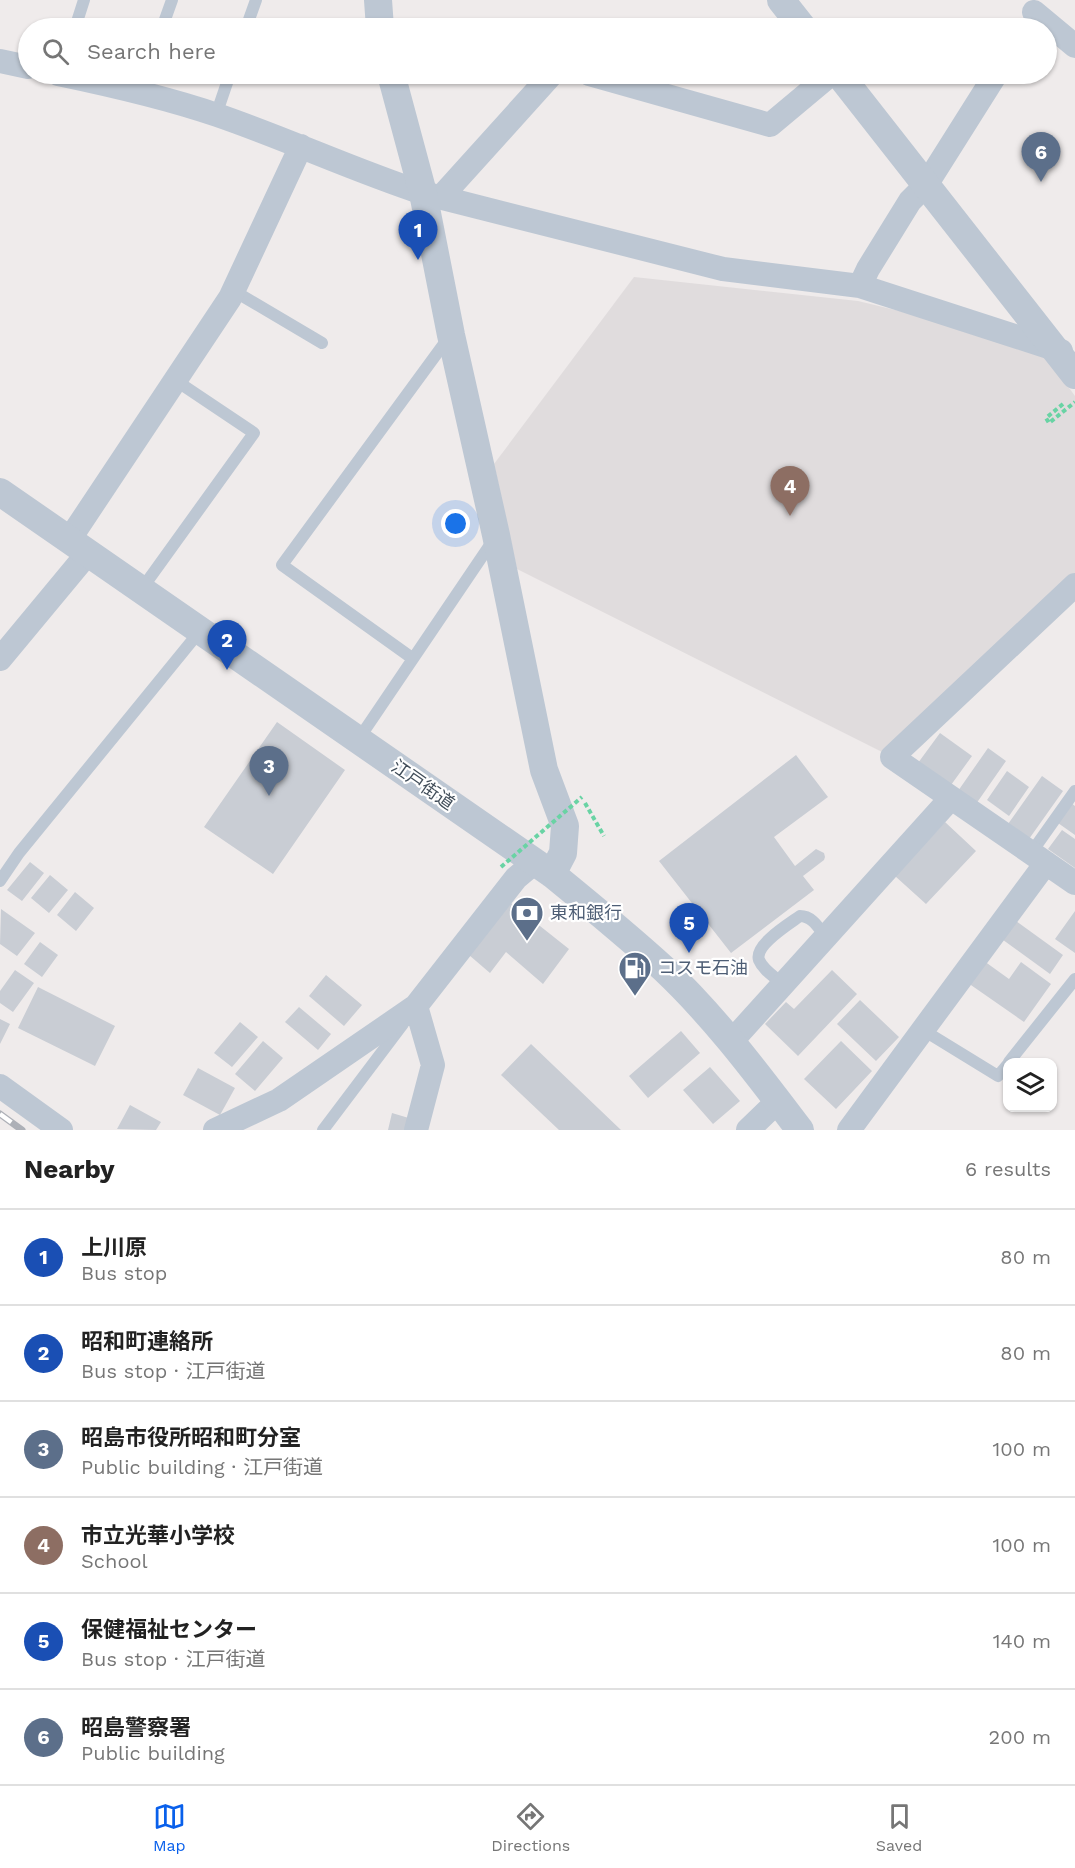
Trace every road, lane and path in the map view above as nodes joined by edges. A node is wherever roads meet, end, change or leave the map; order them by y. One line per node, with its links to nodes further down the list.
1 (84, 0): 6 (lane)
2 (172, 0): 7 (lane)
3 (256, 0): 8 (lane)
4 (378, 0): 9 (street)
5 (781, 0): 10 (street)
6 (78, 18)
7 (166, 18)
8 (250, 18)
9 (379, 18)
10 (795, 18)
11 (1057, 32): 12 (street)
12 (1075, 46)
13 (0, 61): 14 (street)
14 (18, 65)
15 (145, 84): 23 (street)
16 (227, 84): 23 (lane)
17 (394, 84): 26 (street)
18 (542, 84): 26 (street)
19 (624, 84): 20 (street)
20 (819, 84)
21 (847, 84): 25 (street)
22 (990, 84): 25 (street)
23 (216, 115): 24 (street)
24 (302, 146): 26 (street); 28 (street)
25 (926, 185): 27 (street); 31 (street)
26 (432, 195): 27 (street); 29 (street)
27 (860, 286): 31 (street)
28 (234, 291): 30 (lane); 33 (street)
29 (451, 335): 37 (street); 42 (lane)
30 (322, 342)
31 (1069, 348): 32 (street)
32 (1075, 375)
33 (175, 380): 38 (street); 40 (lane)
34 (1063, 404): 35 (path)
35 (1073, 404)
36 (2, 498): 38 (street, 江戸街道)
37 (496, 535): 42 (lane); 50 (street)
38 (78, 547): 40 (street, 江戸街道); 43 (street)
39 (1075, 585): 46 (street)
40 (141, 590): 41 (street, 江戸街道)
41 (200, 631): 44 (street, 江戸街道); 51 (lane)
42 (412, 658): 44 (lane)
43 (0, 660)
44 (358, 740): 50 (street, 江戸街道)
45 (1075, 791): 48 (lane)
46 (951, 798): 48 (street); 53 (street)
47 (604, 836): 49 (path, bridge)
48 (1039, 858): 52 (street); 57 (street)
49 (501, 867)
50 (544, 868): 56 (street); 58 (street, 江戸街道)
51 (0, 881)
52 (1075, 883)
53 (825, 936): 55 (street); 55 (lane)
54 (1075, 979): 59 (lane)
55 (783, 984): 58 (street)
56 (416, 1006): 64 (street); 65 (lane); 66 (street)
57 (923, 1030): 60 (lane); 69 (street)
58 (730, 1042): 62 (street, 江戸街道)
59 (1013, 1058)
60 (1003, 1070)
61 (0, 1086): 63 (street)
62 (778, 1101): 67 (street); 68 (street, 江戸街道)
63 (61, 1130)
64 (215, 1130)
65 (323, 1130)
66 (416, 1130)
67 (748, 1130)
68 (800, 1130)
69 (849, 1130)

